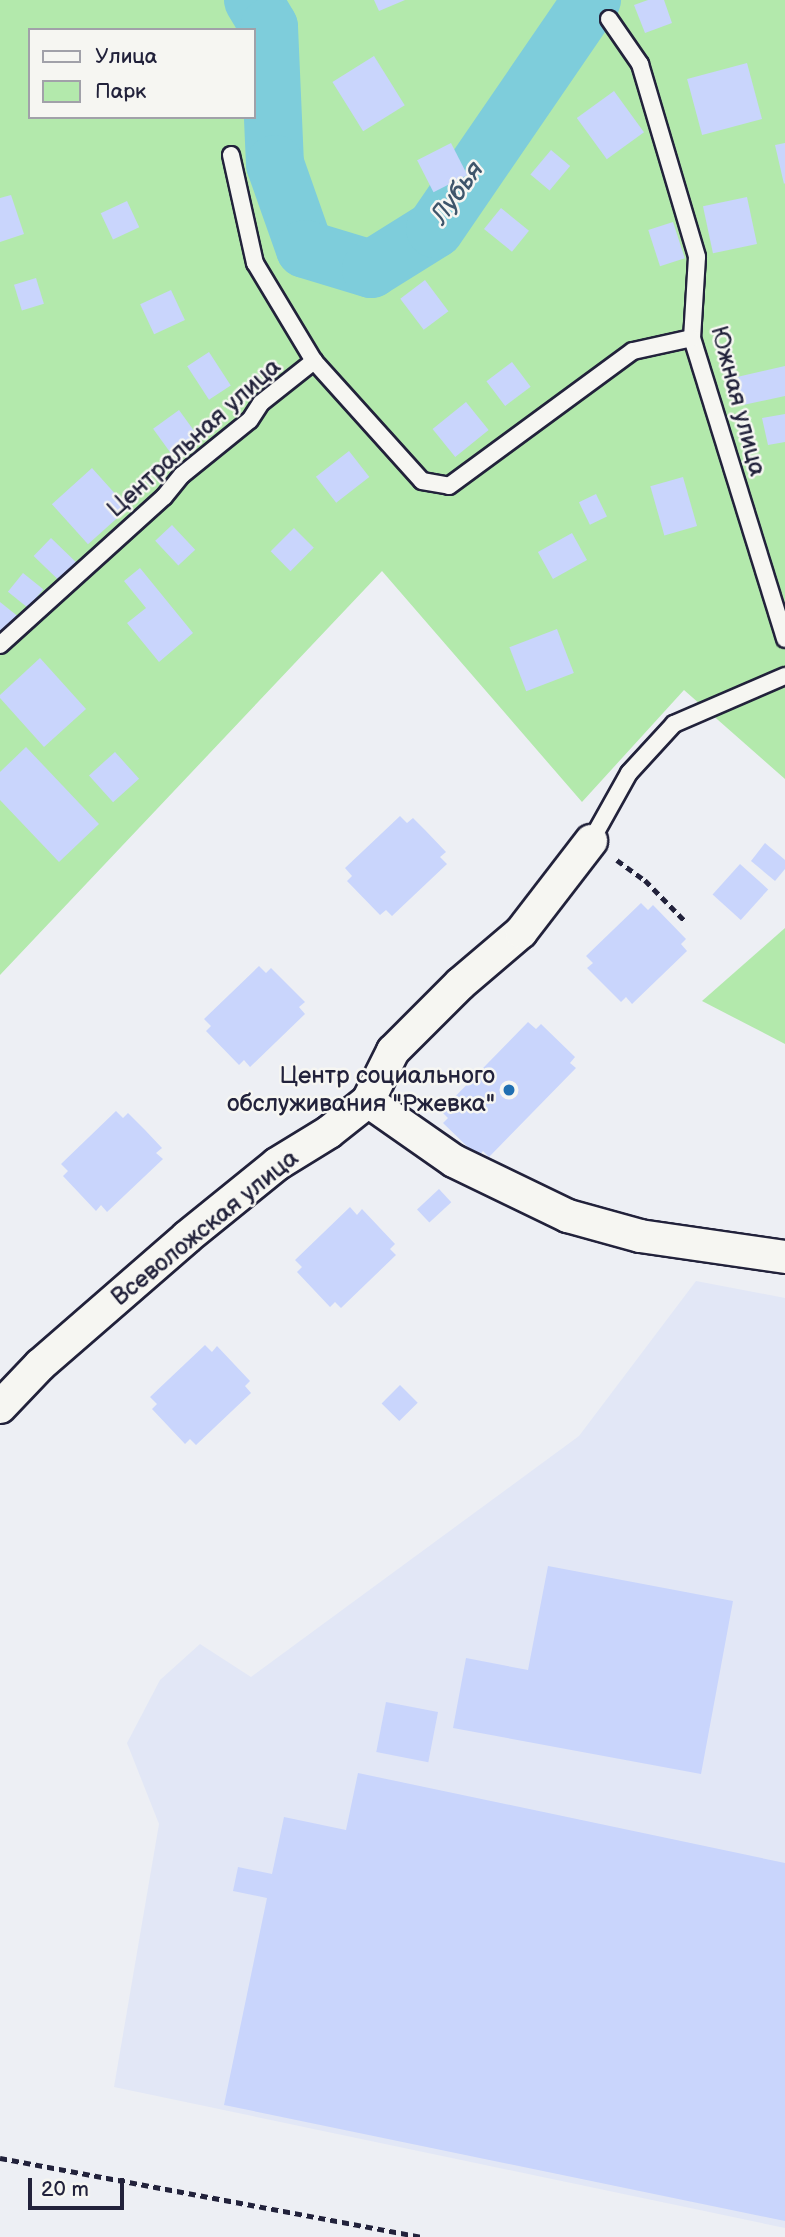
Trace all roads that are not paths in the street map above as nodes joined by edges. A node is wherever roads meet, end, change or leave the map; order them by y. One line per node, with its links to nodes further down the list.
1 (609, 19): 3 (lane, Южная улица)
2 (231, 155): 4 (lane)
3 (692, 338): 4 (lane, Центральная улица); 5 (lane, Южная улица)
4 (314, 361): 6 (lane, Центральная улица)
5 (785, 639)
6 (0, 645)
7 (785, 676): 8 (lane, Всеволожская улица)
8 (591, 841): 9 (street, Всеволожская улица)
9 (368, 1101): 10 (street); 11 (street, Всеволожская улица)
10 (785, 1257)
11 (0, 1407)

